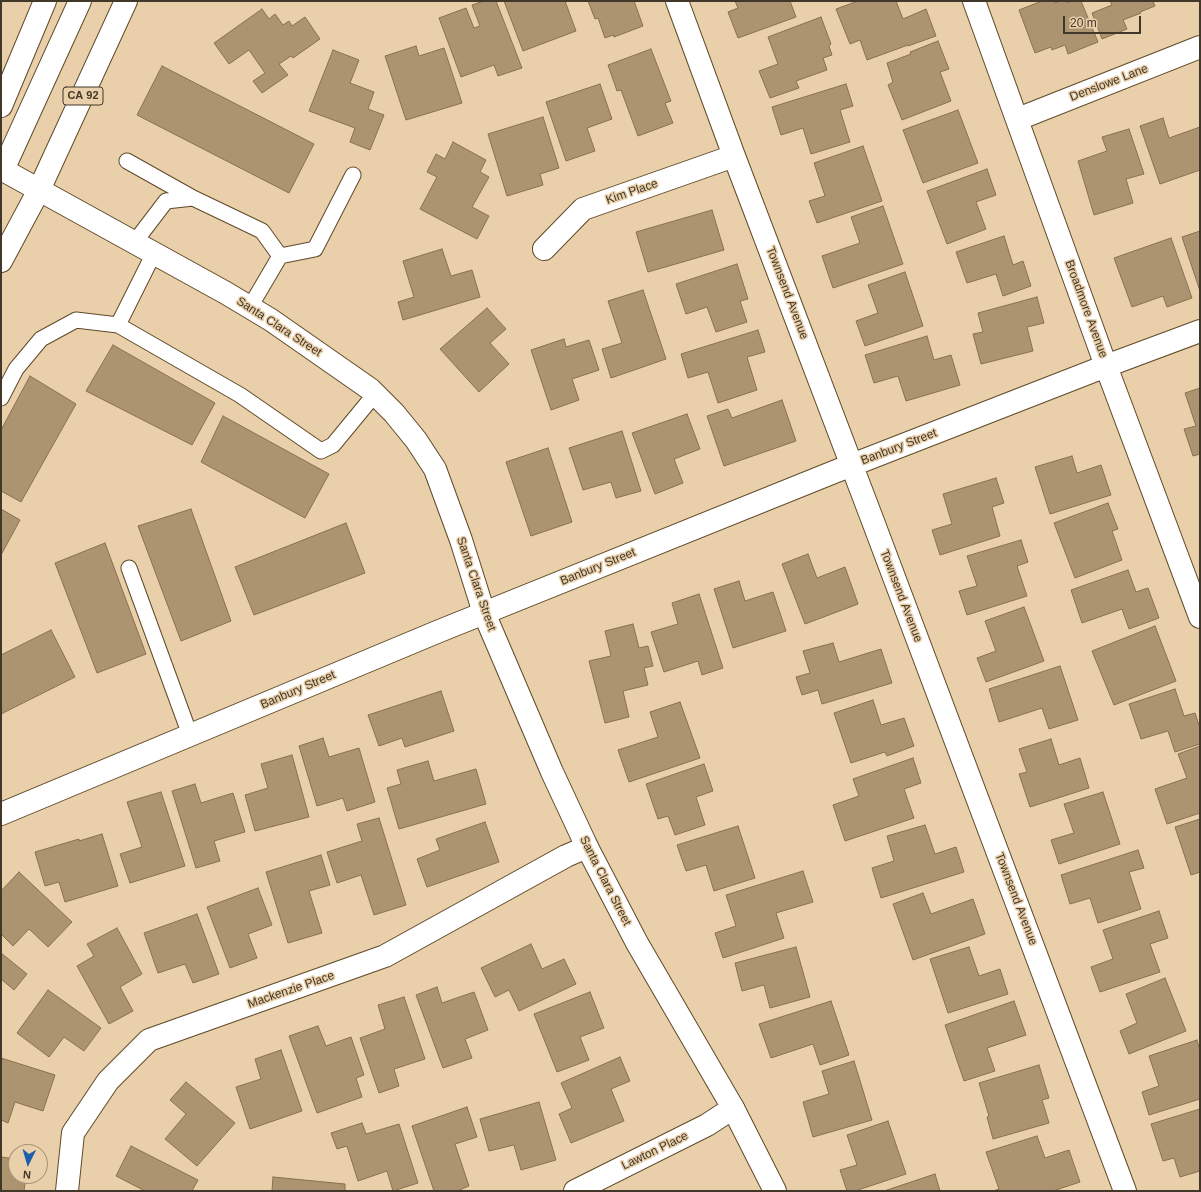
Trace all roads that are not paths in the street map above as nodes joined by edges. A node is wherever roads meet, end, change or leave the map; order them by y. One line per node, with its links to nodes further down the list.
1 (45, 1): 7 (main road)
2 (80, 1): 11 (main road)
3 (126, 1): 13 (main road, CA 92)
4 (677, 1): 9 (main road, Townsend Avenue)
5 (974, 1): 8 (main road, Broadmore Avenue)
6 (1200, 48): 8 (main road, Denslowe Lane)
7 (1, 106)
8 (1018, 119): 23 (main road, Broadmore Avenue)
9 (734, 156): 16 (main road, Kim Place); 26 (main road, Townsend Avenue)
10 (127, 161): 14 (lane)
11 (2, 169): 13 (main road, Santa Clara Street)
12 (353, 175): 18 (lane)
13 (39, 190): 15 (main road, Santa Clara Street); 19 (main road, CA 92)
14 (194, 198): 15 (lane); 18 (lane)
15 (134, 243): 17 (main road, Santa Clara Street)
16 (544, 250)
17 (154, 254): 20 (main road, Santa Clara Street); 21 (lane)
18 (280, 256): 20 (lane)
19 (1, 261)
20 (250, 307): 24 (main road, Santa Clara Street)
21 (118, 325): 24 (lane); 25 (lane)
22 (1200, 332): 23 (main road, Banbury Street)
23 (1106, 366): 26 (main road, Banbury Street); 29 (main road, Broadmore Avenue)
24 (376, 394): 28 (main road, Santa Clara Street)
25 (1, 398)
26 (852, 465): 28 (main road, Banbury Street); 37 (main road, Townsend Avenue)
27 (129, 568): 30 (lane)
28 (484, 613): 30 (main road, Banbury Street); 32 (main road, Santa Clara Street)
29 (1200, 617)
30 (190, 735): 31 (main road, Banbury Street)
31 (1, 814)
32 (587, 847): 33 (main road, Santa Clara Street); 34 (main road, Mackenzie Place)
33 (733, 1108): 35 (main road, Lawton Place); 36 (main road, Santa Clara Street)
34 (67, 1191)
35 (575, 1191)
36 (775, 1191)
37 (1125, 1191)

